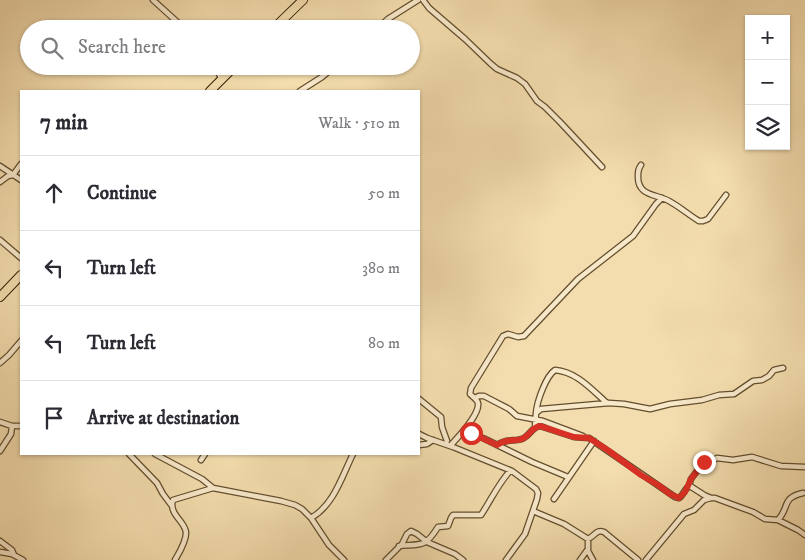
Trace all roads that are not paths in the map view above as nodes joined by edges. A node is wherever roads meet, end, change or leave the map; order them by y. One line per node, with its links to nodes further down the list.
1 (154, 0): 5 (street)
2 (303, 0): 6 (highway)
3 (418, 0): 7 (street)
4 (423, 0): 17 (street)
5 (175, 20)
6 (282, 20)
7 (387, 20)
8 (220, 75): 11 (street)
9 (227, 75): 11 (highway)
10 (323, 75): 13 (street)
11 (222, 80): 12 (highway)
12 (211, 90)
13 (302, 90)
14 (20, 165): 18 (street)
15 (0, 166): 18 (street)
16 (641, 166): 22 (street)
17 (602, 167)
18 (13, 174): 19 (street); 20 (street)
19 (20, 179)
20 (0, 182)
21 (726, 195): 22 (street)
22 (662, 198): 30 (street)
23 (0, 240): 24 (street)
24 (20, 257)
25 (20, 277): 26 (highway)
26 (0, 297)
27 (20, 342): 28 (street)
28 (0, 363)
29 (783, 368): 32 (street)
30 (475, 398): 34 (street); 39 (street)
31 (420, 401): 44 (street)
32 (607, 403): 33 (street); 33 (street)
33 (536, 413): 34 (street)
34 (535, 420): 38 (street); 41 (street)
35 (0, 422): 36 (street)
36 (12, 426): 37 (street); 47 (street)
37 (20, 426)
38 (535, 427): 41 (street); 46 (street)
39 (463, 431): 44 (street); 46 (street)
40 (420, 434): 42 (street)
41 (587, 438): 43 (street)
42 (433, 440): 44 (street); 45 (street)
43 (594, 441): 55 (street); 56 (street)
44 (447, 443): 54 (street)
45 (420, 445)
46 (497, 445): 55 (street)
47 (0, 451)
48 (130, 455): 61 (street)
49 (157, 455): 57 (street)
50 (204, 455): 52 (street)
51 (353, 455): 63 (street)
52 (201, 460)
53 (805, 467): 56 (street)
54 (510, 471): 62 (street); 68 (street)
55 (568, 477): 60 (street)
56 (688, 486): 59 (street)
57 (213, 488): 61 (street); 63 (street)
58 (803, 492): 64 (street)
59 (711, 498): 64 (street); 82 (street)
60 (554, 499)
61 (172, 506): 74 (street)
62 (533, 511): 66 (street); 78 (street)
63 (311, 518): 75 (street)
64 (778, 520): 65 (street)
65 (805, 535)
66 (588, 539): 70 (street); 81 (street)
67 (0, 541): 72 (street)
68 (428, 542): 69 (street); 69 (street); 77 (street)
69 (399, 546): 76 (street)
70 (588, 549): 79 (street); 80 (street)
71 (0, 552): 72 (street)
72 (14, 554): 73 (street)
73 (23, 560)
74 (175, 560)
75 (344, 560)
76 (386, 560)
77 (463, 560)
78 (506, 560)
79 (580, 560)
80 (593, 560)
81 (638, 560)
82 (646, 560)

